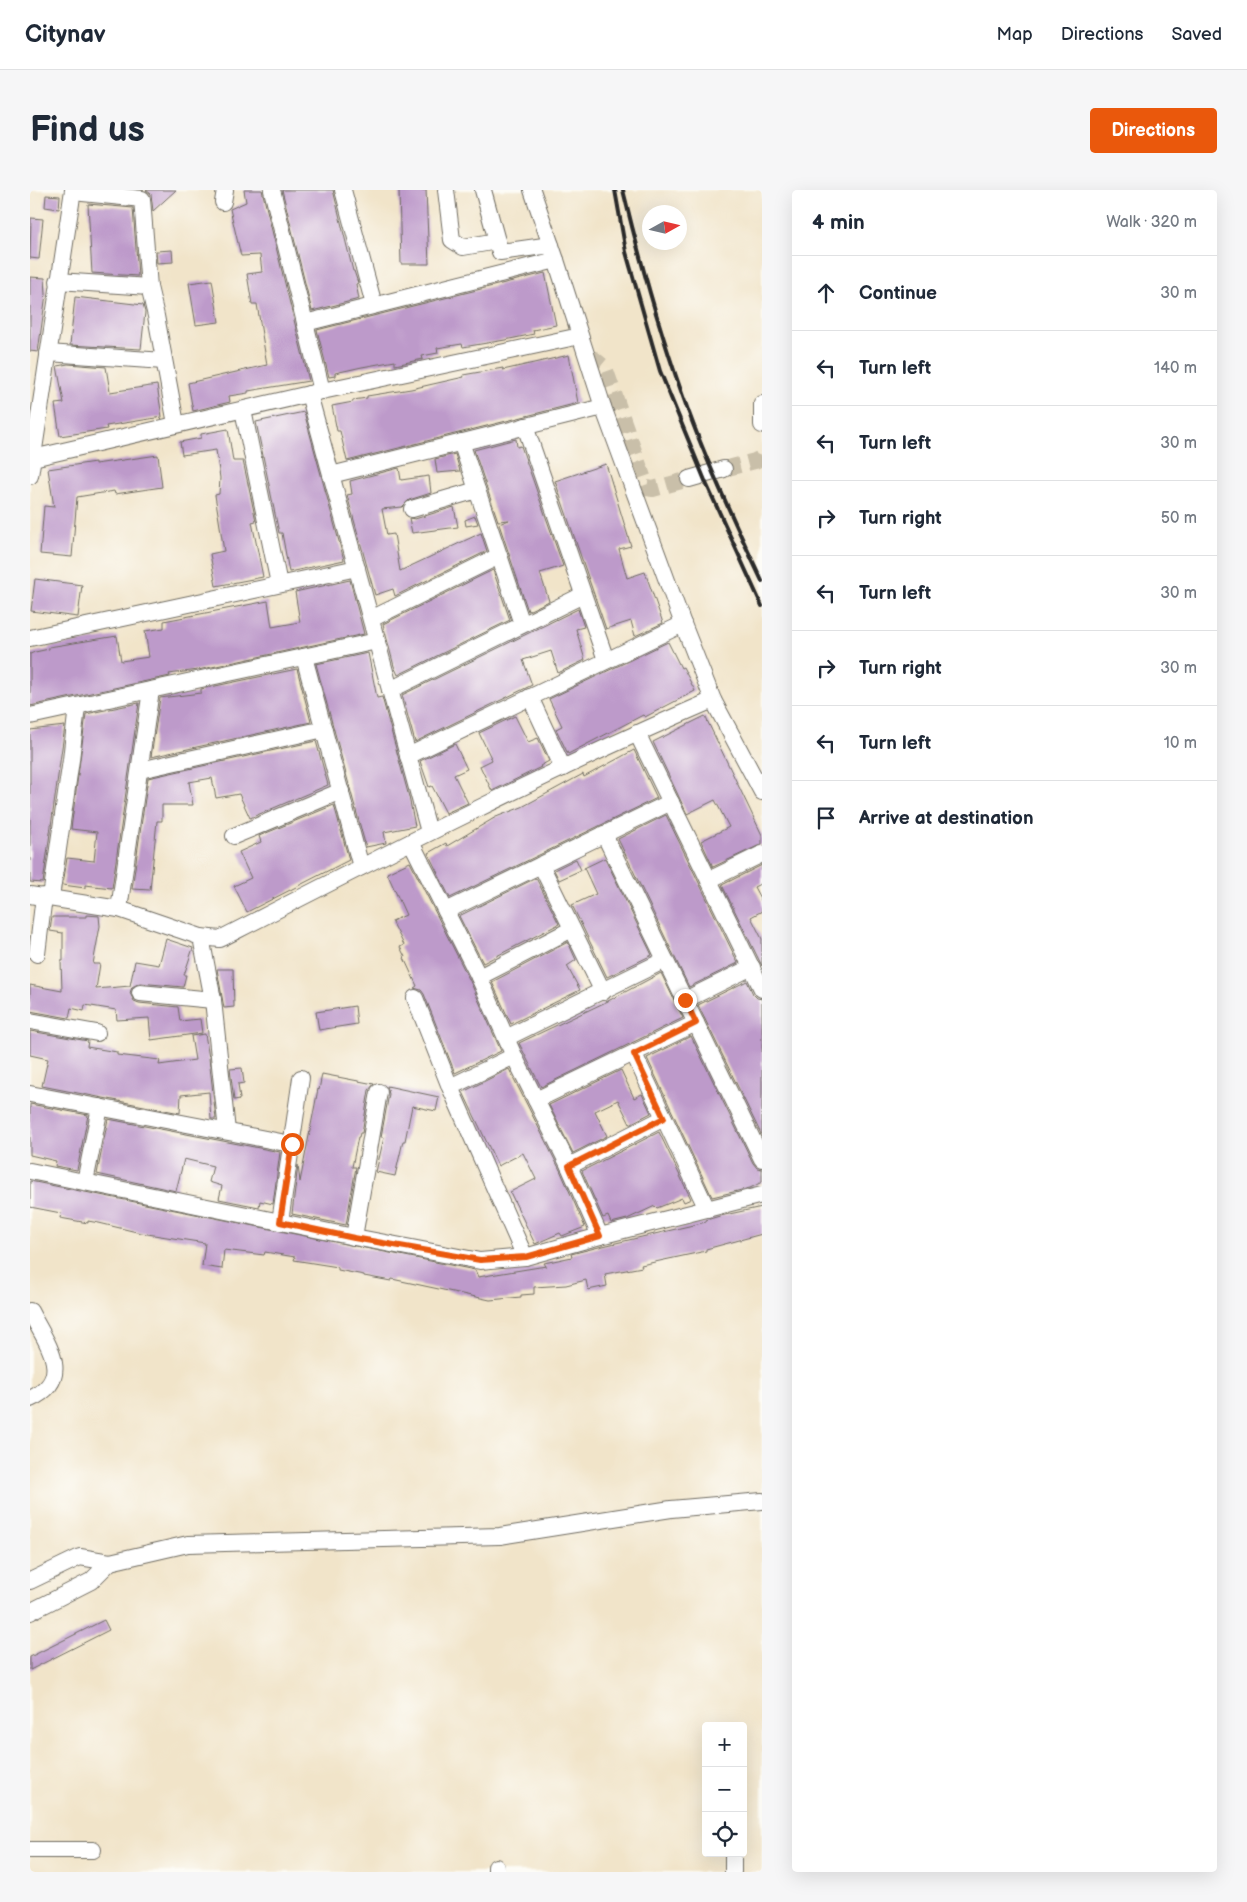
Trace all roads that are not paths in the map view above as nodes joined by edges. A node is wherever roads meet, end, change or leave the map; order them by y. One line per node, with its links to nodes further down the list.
1 (272, 190): 12 (street)
2 (343, 190): 11 (street)
3 (446, 190): 7 (street)
4 (483, 190): 7 (street)
5 (532, 190): 8 (street)
6 (73, 191): 9 (street); 10 (street)
7 (497, 241): 8 (street)
8 (554, 252): 11 (street); 13 (street)
9 (58, 281): 10 (street); 14 (street)
10 (149, 287): 15 (street)
11 (374, 304): 12 (street)
12 (305, 322): 16 (street)
13 (580, 336): 16 (street); 18 (street)
14 (48, 353): 15 (street); 20 (street)
15 (164, 361): 21 (street)
16 (315, 392): 19 (street); 27 (street)
17 (762, 404): 22 (street)
18 (602, 407): 23 (street); 38 (street)
19 (243, 410): 21 (street); 34 (street)
20 (34, 417): 25 (street)
21 (176, 424): 25 (street)
22 (762, 425)
23 (526, 426): 24 (street); 35 (street)
24 (461, 442): 27 (street); 30 (street)
25 (33, 458): 28 (street)
26 (724, 469): 29 (street)
27 (331, 474): 33 (street)
28 (30, 476)
29 (689, 479)
30 (477, 490): 31 (street); 32 (street)
31 (412, 509)
32 (499, 556): 36 (street); 37 (street)
33 (357, 568): 34 (street); 36 (street)
34 (280, 584): 39 (street)
35 (583, 595): 37 (street); 42 (street)
36 (371, 619): 40 (street)
37 (522, 624): 44 (street)
38 (683, 624): 42 (street); 46 (street)
39 (30, 638)
40 (377, 641): 41 (street); 44 (street)
41 (304, 657): 43 (street); 49 (street)
42 (606, 660): 45 (street)
43 (151, 690): 47 (street); 53 (street)
44 (390, 690): 51 (street)
45 (530, 696): 51 (street); 52 (street)
46 (713, 700): 50 (street); 55 (street)
47 (77, 706): 48 (street); 65 (street)
48 (30, 716)
49 (324, 729): 53 (street); 54 (street)
50 (637, 733): 52 (street); 56 (street)
51 (408, 756): 57 (street)
52 (563, 768): 57 (street)
53 (140, 770): 66 (street)
54 (340, 791): 59 (street); 63 (street)
55 (762, 792)
56 (671, 802): 58 (street); 64 (street)
57 (429, 832): 60 (street)
58 (604, 834): 62 (street); 71 (street)
59 (234, 836)
60 (412, 842): 63 (street); 67 (street)
61 (762, 854): 64 (street)
62 (541, 865): 67 (street); 68 (street)
63 (362, 867): 69 (street)
64 (709, 880): 72 (street)
65 (42, 896): 66 (street); 70 (street)
66 (119, 909): 69 (street)
67 (446, 911): 73 (street)
68 (572, 928): 73 (street); 75 (street)
69 (201, 938): 78 (street)
70 (37, 954)
71 (665, 960): 75 (street); 79 (street)
72 (752, 968): 74 (street); 79 (street)
73 (479, 978): 83 (street)
74 (762, 989)
75 (603, 992): 83 (street)
76 (140, 994): 78 (street)
77 (415, 998): 87 (street)
78 (213, 1000): 93 (street)
79 (685, 1000): 81 (street)
80 (30, 1021): 82 (street)
81 (696, 1023): 84 (street); 95 (street)
82 (97, 1033)
83 (506, 1038): 85 (street)
84 (634, 1054): 90 (street); 92 (street)
85 (514, 1056): 87 (street); 90 (street)
86 (301, 1078): 94 (street)
87 (450, 1087): 104 (street)
88 (379, 1092): 103 (street)
89 (30, 1094): 91 (street)
90 (536, 1100): 96 (street)
91 (100, 1107): 93 (street); 98 (street)
92 (664, 1118): 96 (street); 100 (street)
93 (227, 1131): 94 (street)
94 (292, 1144): 101 (street)
95 (762, 1158)
96 (569, 1166): 102 (street)
97 (30, 1171): 98 (street)
98 (85, 1182): 101 (street)
99 (762, 1195): 100 (street)
100 (707, 1209): 102 (street)
101 (280, 1222): 103 (street)
102 (600, 1236): 104 (street)
103 (354, 1238): 104 (street)
104 (526, 1257)
105 (30, 1311): 106 (street)
106 (30, 1399)
107 (762, 1501): 108 (street)
108 (110, 1562): 109 (street); 110 (street)
109 (30, 1581)
110 (30, 1612)
111 (30, 1850): 112 (street)
112 (93, 1850)
113 (733, 1857): 114 (street)
114 (733, 1872)

